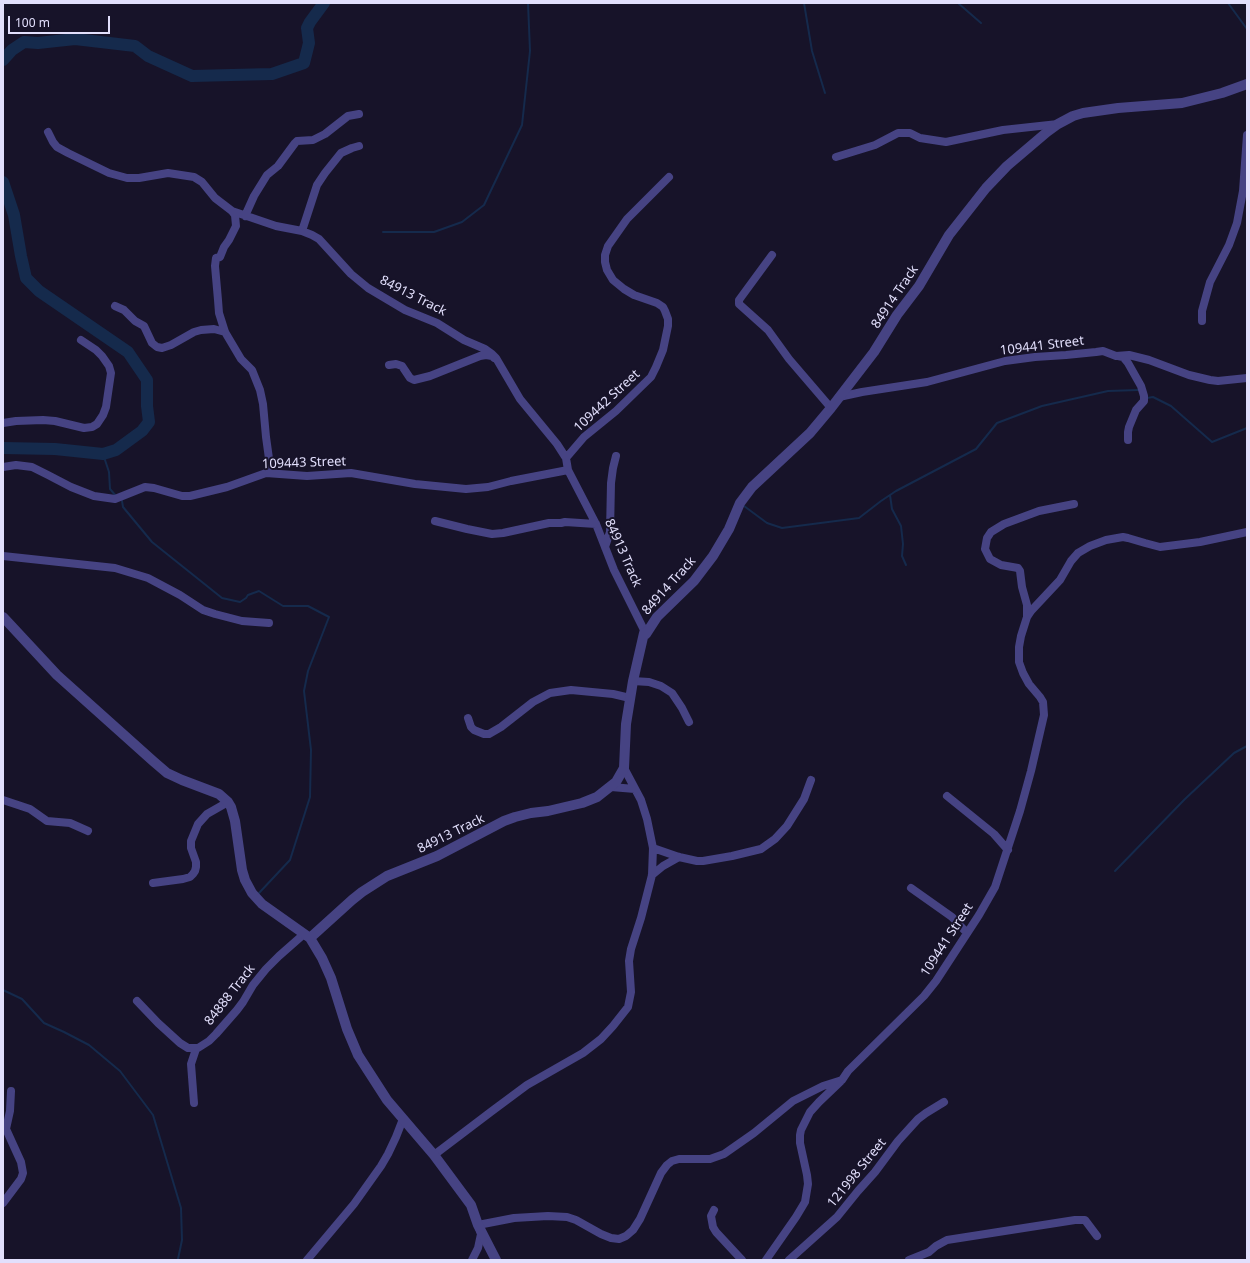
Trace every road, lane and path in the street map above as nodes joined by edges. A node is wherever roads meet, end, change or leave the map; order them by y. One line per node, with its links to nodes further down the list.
1 (1247, 84): 3 (street, 84914 Track)
2 (359, 114): 10 (street)
3 (1058, 124): 7 (street); 21 (street, 84914 Track)
4 (48, 132): 9 (street, 84913 Track)
5 (1247, 134): 14 (street)
6 (359, 146): 11 (street)
7 (836, 156)
8 (669, 177): 26 (street, 109442 Street)
9 (232, 211): 10 (street, 84913 Track); 15 (street)
10 (245, 216): 11 (street, 84913 Track)
11 (302, 231): 18 (street, 84913 Track)
12 (772, 255): 22 (street)
13 (115, 306): 15 (street)
14 (1202, 321)
15 (225, 332): 29 (street)
16 (81, 340): 23 (street)
17 (1116, 356): 20 (street, 109441 Street); 21 (street, 109441 Street); 24 (street)
18 (500, 364): 19 (street); 26 (street, 84913 Track)
19 (389, 365)
20 (1247, 378)
21 (839, 397): 22 (street, 84914 Track)
22 (831, 408): 39 (street, 84914 Track)
23 (3, 423)
24 (1128, 440)
25 (616, 456): 34 (street)
26 (566, 458): 28 (street, 84913 Track)
27 (3, 467): 29 (street, 109443 Street)
28 (568, 470): 29 (street, 109443 Street); 32 (street, 84913 Track)
29 (271, 473)
30 (1074, 504): 37 (street)
31 (435, 521): 32 (street)
32 (596, 524): 34 (street, 84913 Track)
33 (1247, 532): 37 (street, 109441 Street)
34 (605, 547): 39 (street, 84913 Track)
35 (3, 556): 38 (street)
36 (3, 617): 50 (street)
37 (1027, 617): 53 (street, 109441 Street)
38 (269, 623)
39 (644, 637): 40 (street)
40 (633, 681): 41 (street); 43 (street)
41 (630, 698): 42 (street); 44 (street)
42 (468, 718)
43 (689, 722)
44 (624, 768): 46 (street, 84913 Track); 47 (street)
45 (810, 780): 54 (street)
46 (611, 787): 47 (street); 59 (street, 84913 Track)
47 (636, 789): 52 (street)
48 (947, 796): 53 (street)
49 (3, 800): 51 (street)
50 (228, 802): 56 (street); 59 (street)
51 (88, 831)
52 (653, 848): 54 (street); 55 (street)
53 (1008, 850): 58 (street, 109441 Street)
54 (679, 857): 55 (street)
55 (652, 875): 67 (street)
56 (153, 884)
57 (911, 888): 58 (street)
58 (967, 933): 62 (street, 109441 Street)
59 (307, 936): 61 (street, 84888 Track); 66 (street)
60 (137, 1001): 61 (street)
61 (196, 1049): 65 (street)
62 (842, 1080): 70 (street); 76 (street, 109441 Street)
63 (11, 1091): 68 (street)
64 (944, 1102): 77 (street, 121998 Street)
65 (194, 1103)
66 (403, 1119): 67 (street); 72 (street)
67 (434, 1156): 70 (street)
68 (3, 1203)
69 (714, 1210): 75 (street)
70 (478, 1225): 73 (street); 74 (street)
71 (1097, 1236): 78 (street)
72 (307, 1260)
73 (472, 1260)
74 (496, 1260)
75 (742, 1260)
76 (766, 1260)
77 (789, 1260)
78 (909, 1260)

